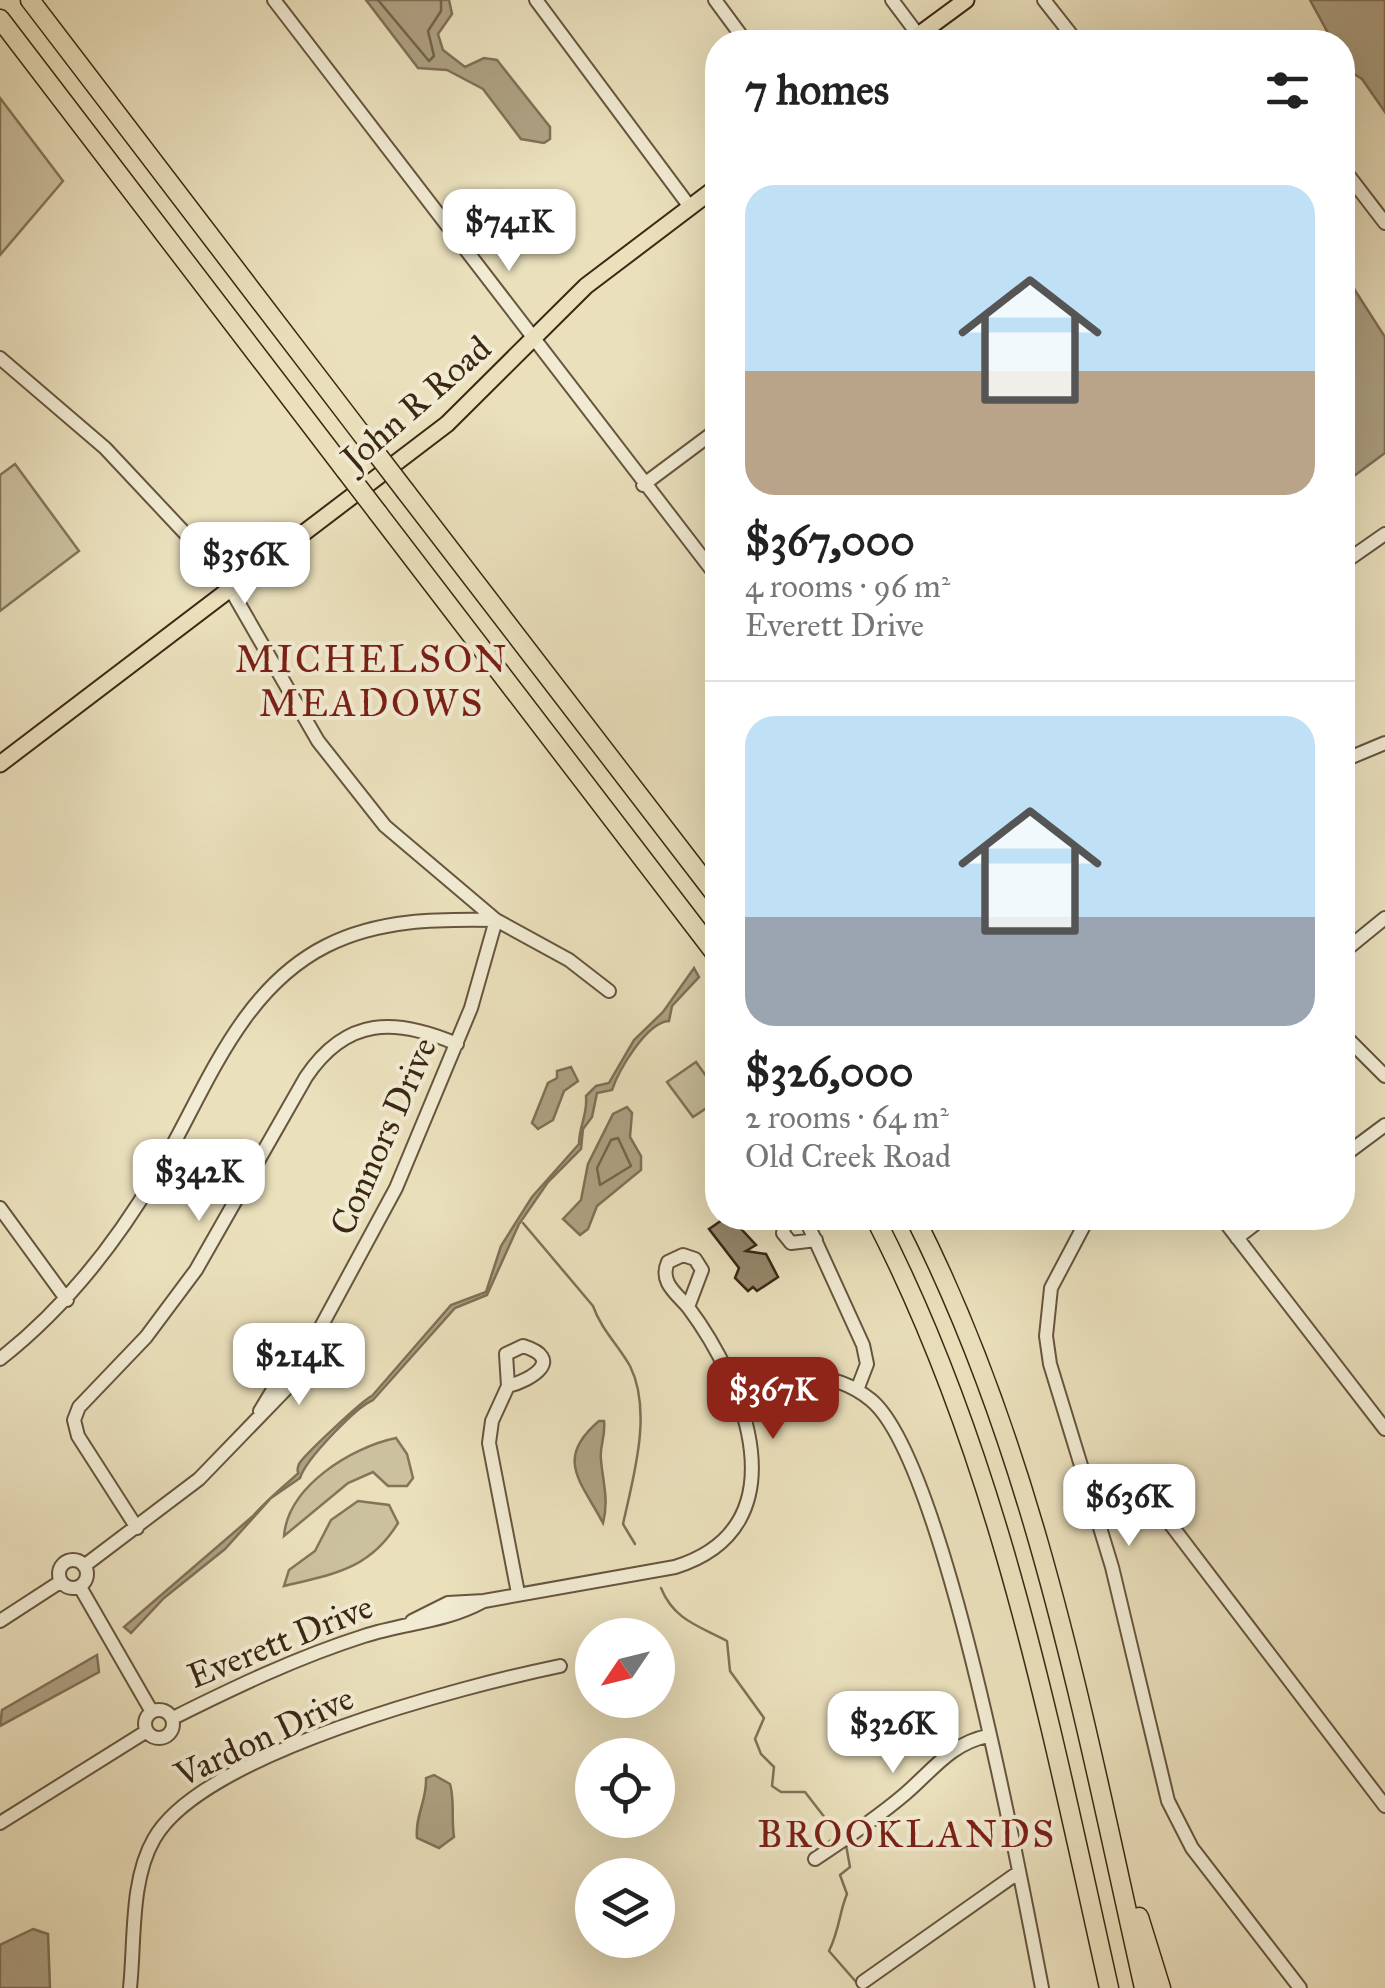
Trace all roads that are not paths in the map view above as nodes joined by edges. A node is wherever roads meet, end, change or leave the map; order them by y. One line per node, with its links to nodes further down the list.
1 (30, 0): 28 (highway, bridge)
2 (274, 0): 17 (street)
3 (536, 0): 15 (street)
4 (714, 0): 9 (street)
5 (892, 0): 10 (street)
6 (966, 0): 11 (main road)
7 (1044, 0): 12 (street)
8 (0, 19): 31 (highway, bridge)
9 (737, 30)
10 (909, 30)
11 (926, 30)
12 (1068, 30)
13 (1355, 184): 16 (street)
14 (705, 196): 15 (main road, John R Road)
15 (690, 207): 17 (main road, John R Road)
16 (1385, 223)
17 (532, 340): 20 (street); 24 (main road, John R Road)
18 (0, 358): 24 (street)
19 (705, 439): 20 (street)
20 (643, 484): 23 (street)
21 (1385, 534): 22 (street)
22 (1355, 555)
23 (705, 562)
24 (231, 590): 27 (main road, John R Road); 30 (street)
25 (1385, 743): 26 (street)
26 (1355, 756)
27 (0, 764)
28 (705, 881)
29 (1385, 918): 32 (street)
30 (496, 920): 33 (street); 34 (street, Connors Drive); 49 (street)
31 (705, 940)
32 (1355, 942)
33 (608, 990)
34 (457, 1044): 57 (street, Connors Drive); 57 (street)
35 (1355, 1046): 36 (street)
36 (1385, 1076)
37 (1385, 1125): 38 (street)
38 (1355, 1147)
39 (0, 1208): 49 (street)
40 (783, 1230): 48 (street)
41 (811, 1230): 48 (street)
42 (880, 1230): 76 (highway)
43 (919, 1230): 68 (highway)
44 (1082, 1230): 56 (street)
45 (1231, 1230): 47 (street)
46 (1247, 1230): 47 (street)
47 (1237, 1238): 55 (street)
48 (816, 1240): 53 (street)
49 (67, 1300): 51 (street)
50 (688, 1308): 54 (street, Everett Drive)
51 (0, 1359)
52 (508, 1386): 61 (street)
53 (857, 1390): 54 (street); 67 (street)
54 (736, 1393): 61 (street, Everett Drive)
55 (1385, 1429)
56 (1088, 1488): 69 (street); 79 (street)
57 (137, 1528): 58 (street, Connors Drive)
58 (84, 1566): 59 (street); 60 (street)
59 (60, 1582): 60 (street); 62 (street)
60 (80, 1587): 64 (street)
61 (518, 1593): 65 (street, Everett Drive)
62 (0, 1621)
63 (560, 1666): 74 (street, Vardon Drive)
64 (152, 1712): 65 (street); 66 (street)
65 (172, 1718): 66 (street)
66 (147, 1731): 70 (street)
67 (988, 1736): 71 (street); 72 (street)
68 (1095, 1771): 77 (highway); 78 (highway)
69 (1385, 1806)
70 (0, 1822)
71 (814, 1859)
72 (1018, 1872): 73 (street); 75 (street)
73 (863, 1982)
74 (130, 1988)
75 (1042, 1988)
76 (1106, 1988)
77 (1144, 1988)
78 (1161, 1988)
79 (1300, 1988)

